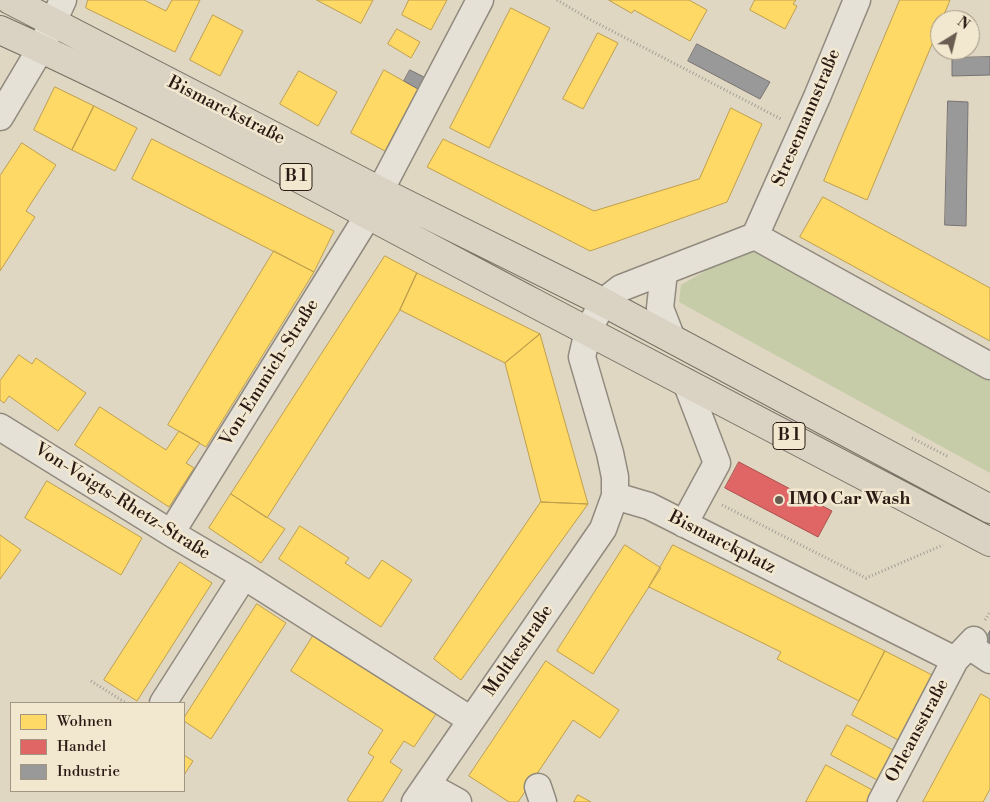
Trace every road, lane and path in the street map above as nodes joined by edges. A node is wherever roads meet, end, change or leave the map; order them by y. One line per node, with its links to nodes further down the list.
1 (10, 0): 5 (main road, Bismarckstraße / B 1)
2 (480, 0): 10 (street, Von-Emmich-Straße)
3 (557, 0): 9 (path)
4 (856, 0): 9 (street, Stresemannstraße)
5 (58, 11): 7 (street); 10 (main road, Bismarckstraße / B 1)
6 (0, 30): 7 (main road, Bismarckstraße / B 1)
7 (41, 48): 8 (street); 10 (main road, Bismarckstraße / B 1)
8 (0, 117)
9 (802, 130): 11 (street, Stresemannstraße)
10 (375, 202): 13 (main road, Bismarckstraße / B 1); 14 (main road, Bismarckstraße / B 1); 23 (street, Von-Emmich-Straße)
11 (755, 236): 12 (street); 16 (street)
12 (664, 272): 13 (street); 15 (street)
13 (603, 302): 14 (street); 15 (main road, B 1)
14 (588, 331): 17 (main road, B 1); 19 (street)
15 (672, 339): 21 (main road, B 1)
16 (990, 366)
17 (686, 382): 20 (street); 24 (main road, B 1)
18 (0, 427): 23 (street, Von-Voigts-Rhetz-Straße)
19 (614, 496): 22 (street, Bismarckplatz); 32 (street, Moltkestraße)
20 (698, 498): 22 (street); 25 (path)
21 (990, 509)
22 (684, 524): 27 (street, Bismarckplatz)
23 (171, 533): 26 (street, Von-Voigts-Rhetz-Straße)
24 (990, 542)
25 (946, 544)
26 (244, 576): 31 (street); 32 (street, Von-Voigts-Rhetz-Straße)
27 (966, 649): 28 (street, Bismarckplatz); 35 (street, Orleansstraße)
28 (990, 660)
29 (91, 680): 30 (path)
30 (124, 702)
31 (164, 702)
32 (472, 720): 33 (street, Moltkestraße)
33 (421, 794): 34 (street)
34 (458, 802)
35 (881, 802)

